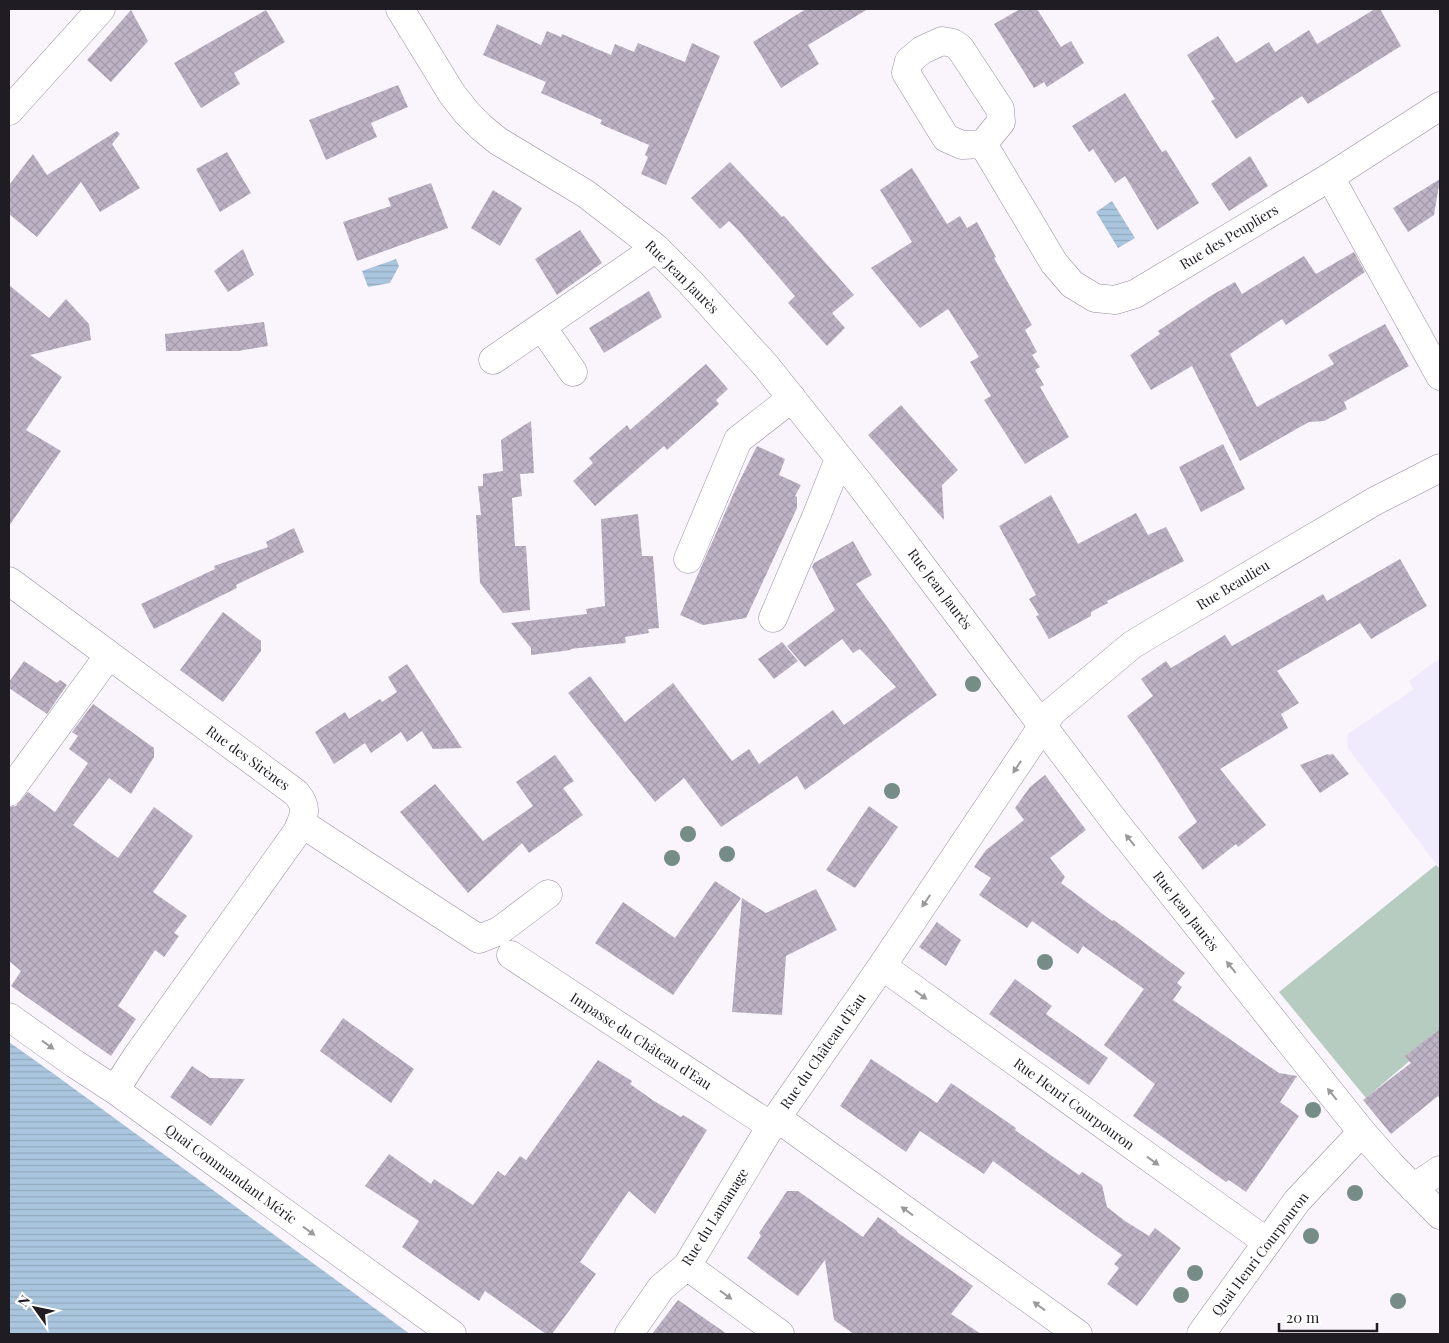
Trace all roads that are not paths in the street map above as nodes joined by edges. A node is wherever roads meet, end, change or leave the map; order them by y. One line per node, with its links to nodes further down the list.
1 (101, 9): 4 (street)
2 (400, 9): 7 (street, Rue Jean Jaurès)
3 (1440, 106): 6 (street, Rue des Peupliers)
4 (9, 111)
5 (983, 144): 6 (street, Rue des Peupliers)
6 (1330, 177): 11 (street)
7 (656, 248): 8 (street); 12 (street, Rue Jean Jaurès)
8 (542, 327): 9 (street); 10 (street)
9 (493, 360)
10 (573, 372)
11 (1440, 376)
12 (792, 398): 13 (street, Rue Jean Jaurès); 15 (street)
13 (839, 459): 17 (street); 19 (street, Rue Jean Jaurès)
14 (1440, 468): 19 (street, Rue Beaulieu)
15 (688, 559)
16 (9, 581): 18 (street, Rue des Sirènes)
17 (773, 618)
18 (109, 655): 20 (street); 21 (street, Rue des Sirènes)
19 (1044, 726): 24 (street, Rue du Château d'Eau, one-way to 24); 28 (street, Rue Jean Jaurès, one-way to 19)
20 (9, 792)
21 (301, 823): 22 (street); 26 (street)
22 (548, 894)
23 (511, 956): 27 (street, Impasse du Château d'Eau)
24 (882, 966): 27 (street, Rue du Château d'Eau); 32 (street, Rue Henri Courpouron, one-way to 32)
25 (9, 1017): 26 (street, Quai Commandant Méric, one-way to 26)
26 (115, 1090): 34 (street, Quai Commandant Méric, one-way to 34)
27 (774, 1122): 33 (street, Rue du Lamanage); 37 (street, Rue du Château d'Eau, one-way to 27)
28 (1362, 1132): 30 (street, Rue Jean Jaurès); 32 (street, Quai Henri Courpouron)
29 (1440, 1170): 30 (street)
30 (1413, 1188): 31 (street, Rue Jean Jaurès)
31 (1440, 1214)
32 (1267, 1242): 38 (street, Quai Henri Courpouron)
33 (687, 1266): 35 (street, Rue du Lamanage); 36 (street, one-way to 36)
34 (452, 1334)
35 (629, 1334)
36 (780, 1334)
37 (1078, 1334)
38 (1201, 1334)

